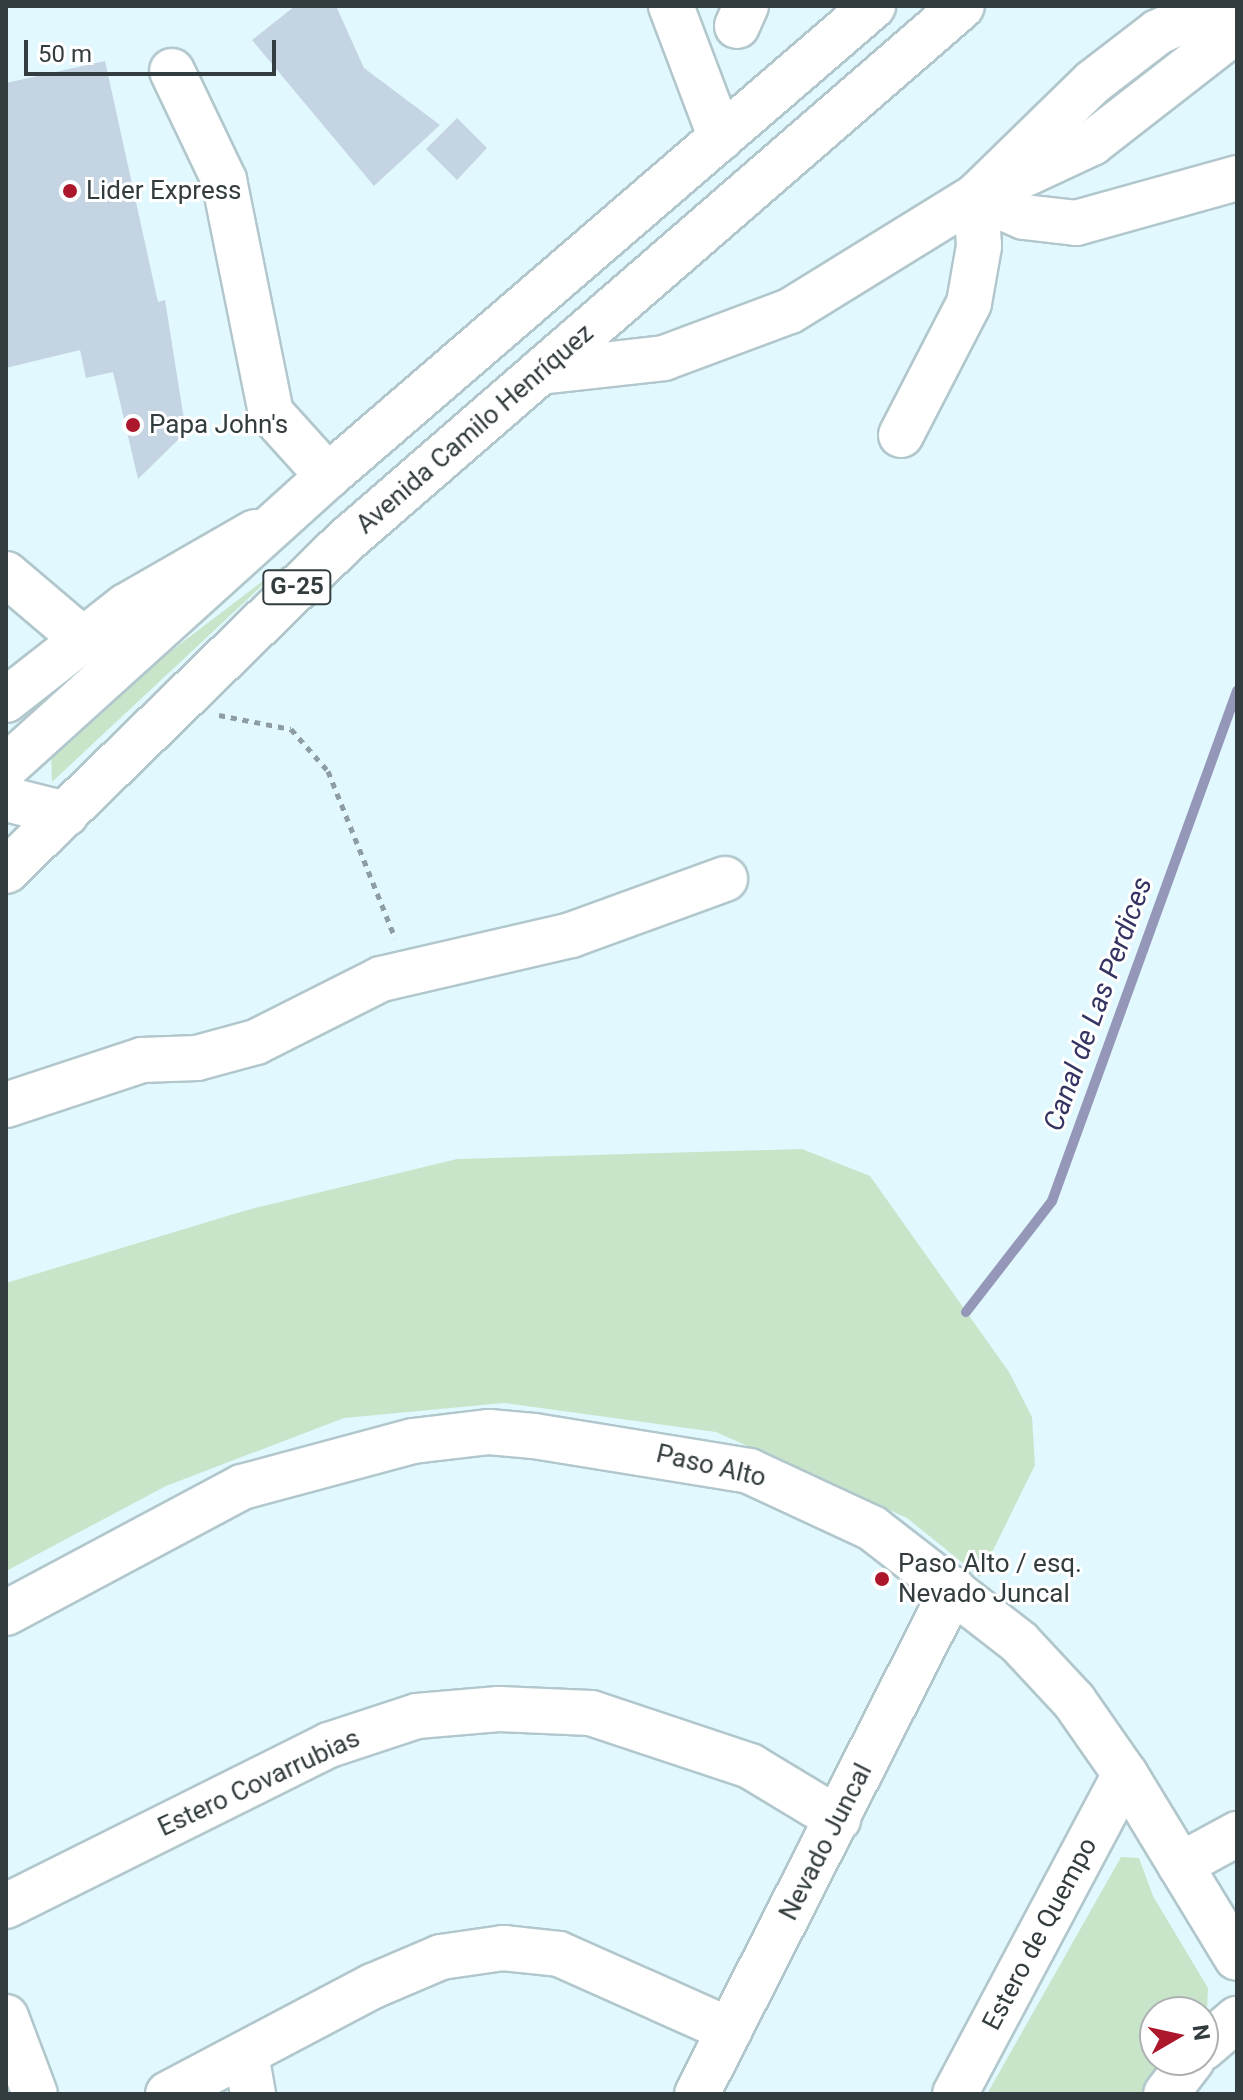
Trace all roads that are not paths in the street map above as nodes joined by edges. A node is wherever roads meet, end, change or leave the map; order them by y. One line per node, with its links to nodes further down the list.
1 (671, 6): 7 (street)
2 (873, 6): 7 (street, G-25)
3 (962, 6): 10 (street, Avenida Camilo Henríquez / G-25)
4 (1215, 6): 9 (street)
5 (1237, 30): 9 (street)
6 (172, 71): 12 (street)
7 (721, 138): 12 (street, G-25)
8 (1237, 178): 9 (street)
9 (976, 196): 10 (street); 11 (street)
10 (540, 372): 19 (street, Avenida Camilo Henríquez / G-25)
11 (901, 435)
12 (328, 476): 13 (street, G-25)
13 (284, 518): 15 (street); 17 (street, G-25)
14 (6, 574): 15 (street)
15 (80, 637): 16 (street)
16 (6, 700)
17 (6, 767)
18 (6, 799): 19 (street)
19 (66, 814): 20 (street, Avenida Camilo Henríquez / G-25)
20 (6, 871)
21 (725, 879): 22 (street)
22 (6, 1105)
23 (953, 1589): 24 (street, Paso Alto); 25 (street, Paso Alto); 26 (street, Nevado Juncal)
24 (6, 1613)
25 (1125, 1774): 28 (street, Paso Alto); 40 (street, Estero de Quempo)
26 (838, 1819): 29 (street, Estero Covarrubias); 33 (street, Nevado Juncal)
27 (1237, 1834): 28 (street)
28 (1180, 1865): 30 (street, Paso Alto)
29 (6, 1906)
30 (1237, 1958)
31 (6, 2017): 37 (street)
32 (1237, 2019): 34 (street)
33 (730, 2030): 35 (street); 39 (street, Nevado Juncal)
34 (1219, 2034)
35 (249, 2074): 38 (street)
36 (1180, 2076): 41 (street)
37 (35, 2094)
38 (168, 2094)
39 (697, 2094)
40 (955, 2094)
41 (1166, 2094)

